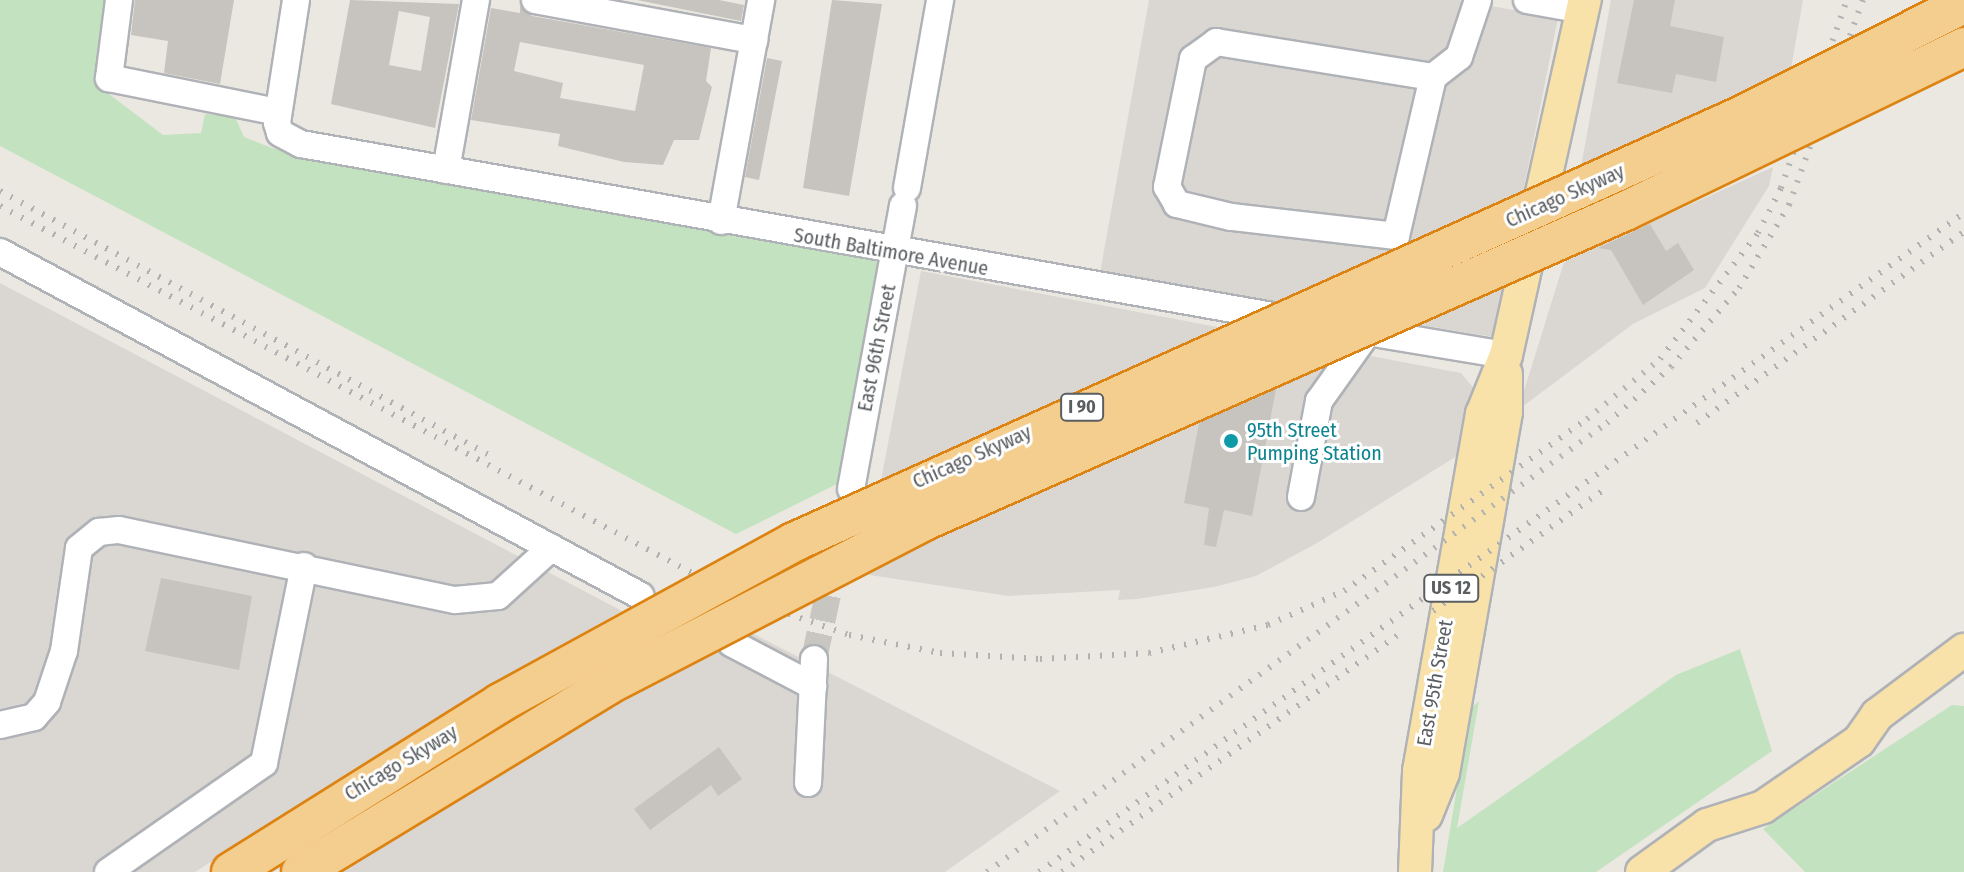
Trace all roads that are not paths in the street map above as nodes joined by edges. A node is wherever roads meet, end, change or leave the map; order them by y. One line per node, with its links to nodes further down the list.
1 (119, 0): 14 (street, South Baltimore Avenue)
2 (296, 0): 14 (street)
3 (476, 0): 15 (street)
4 (535, 0): 11 (street)
5 (761, 0): 11 (street)
6 (940, 0): 18 (street, East 96th Street)
7 (1478, 0): 13 (street)
8 (1527, 0): 10 (street)
9 (1964, 4): 34 (highway, Chicago Skyway / I 90, bridge)
10 (1584, 5): 20 (main road, East 95th Street / US 12)
11 (754, 40): 16 (street)
12 (1964, 47): 35 (highway, Chicago Skyway / I 90, bridge)
13 (1433, 77): 13 (street)
14 (278, 122): 15 (street, South Baltimore Avenue)
15 (446, 170): 16 (street, South Baltimore Avenue)
16 (721, 221): 18 (street, South Baltimore Avenue)
17 (0, 252): 23 (street)
18 (895, 253): 19 (street, South Baltimore Avenue); 21 (street, East 96th Street)
19 (1368, 332): 20 (street, South Baltimore Avenue); 22 (street)
20 (1506, 355): 36 (main road, East 95th Street / US 12)
21 (851, 489)
22 (1301, 497)
23 (551, 548): 24 (street); 25 (street)
24 (304, 566): 30 (street); 33 (street)
25 (641, 596)
26 (731, 643): 29 (street)
27 (1964, 650): 32 (main road)
28 (814, 659): 29 (street)
29 (813, 686): 31 (street)
30 (0, 725)
31 (808, 783)
32 (1720, 821): 37 (main road); 38 (main road)
33 (108, 872)
34 (231, 872)
35 (301, 872)
36 (1415, 872)
37 (1616, 872)
38 (1642, 872)

